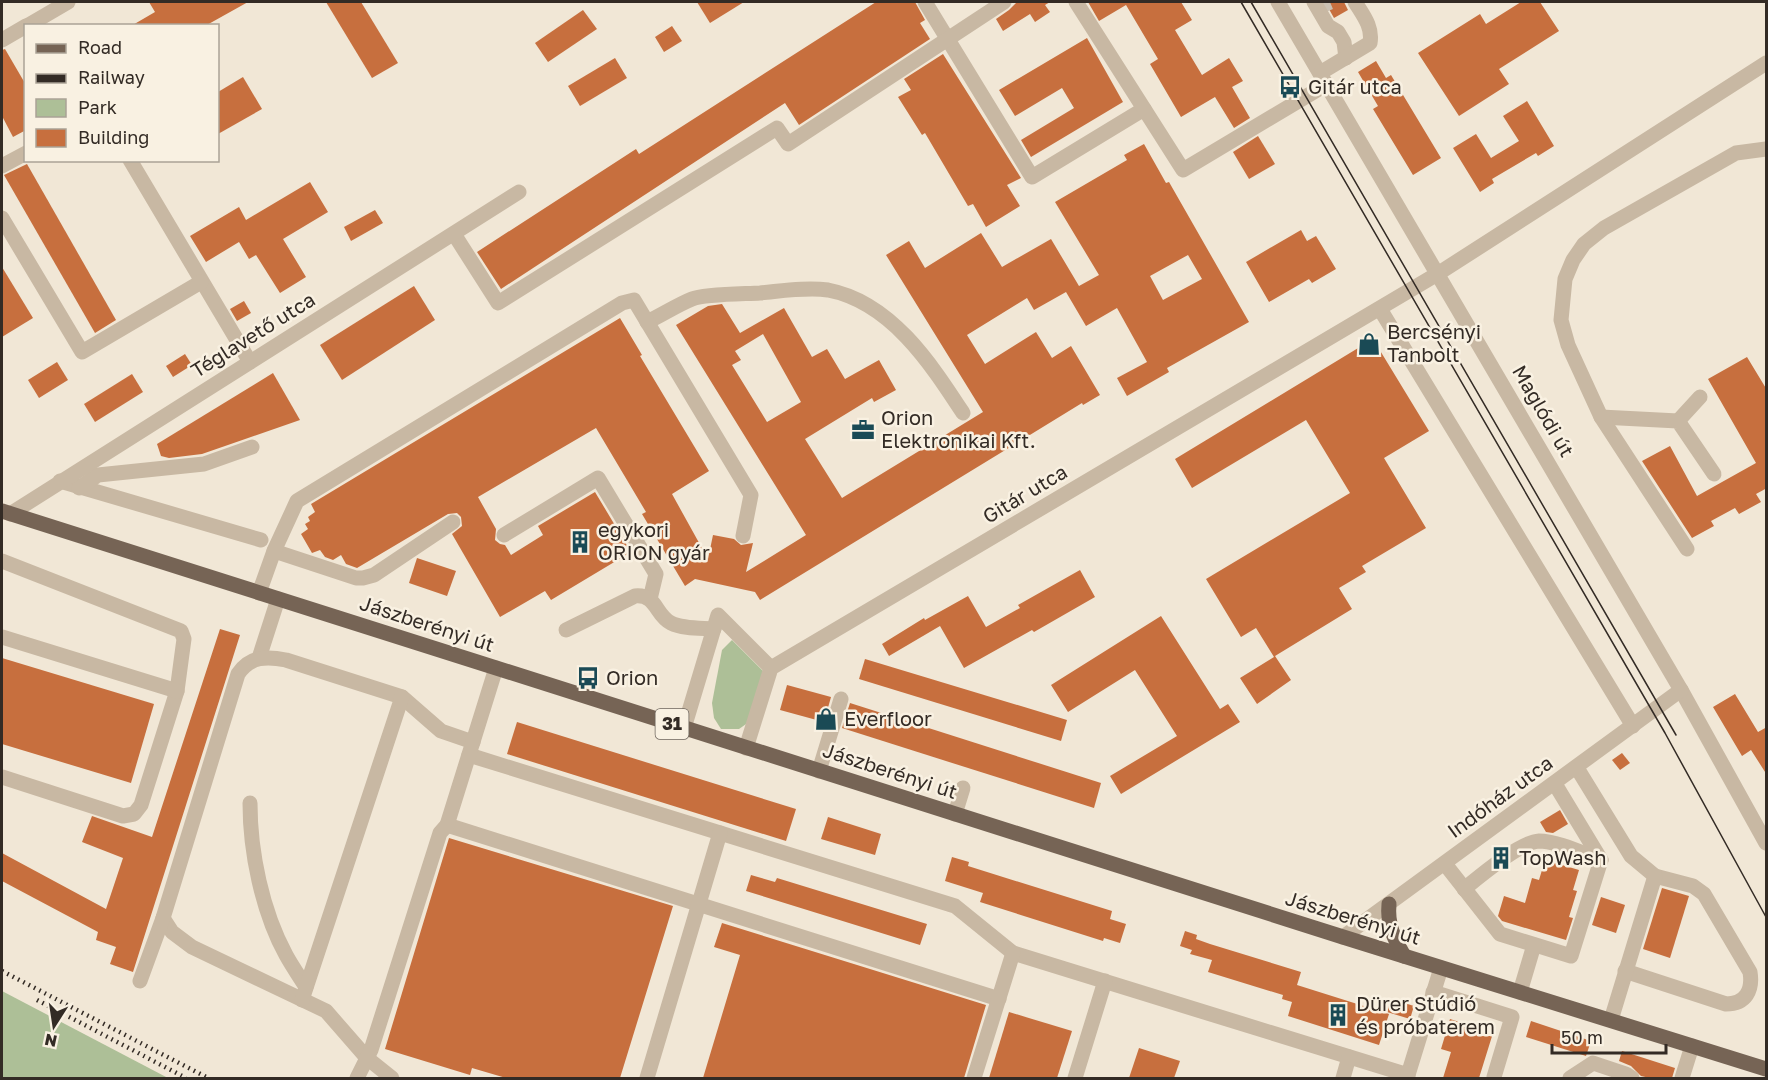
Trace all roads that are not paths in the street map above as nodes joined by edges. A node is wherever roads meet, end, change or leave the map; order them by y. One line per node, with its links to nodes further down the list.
1 (68, 2): 8 (street)
2 (925, 2): 11 (street)
3 (1004, 2): 11 (street)
4 (1076, 2): 16 (street)
5 (1278, 2): 15 (street, Maglódi út)
6 (1355, 2): 13 (street)
7 (1318, 5): 13 (street)
8 (49, 20): 9 (street)
9 (34, 24)
10 (24, 27): 12 (street)
11 (948, 39): 16 (street); 23 (street)
12 (2, 40)
13 (1346, 58): 15 (street)
14 (1767, 63): 24 (street, Gitár utca)
15 (1324, 79): 16 (street); 24 (street, Maglódi út)
16 (1144, 109)
17 (1767, 149): 31 (street)
18 (24, 154): 20 (street)
19 (131, 162): 25 (street)
20 (2, 166)
21 (519, 192): 23 (street, Téglavető utca)
22 (2, 218): 25 (street)
23 (454, 234): 28 (street, Téglavető utca)
24 (1439, 273): 26 (street, Gitár utca); 56 (street, Maglódi út)
25 (201, 282): 28 (street)
26 (1380, 309): 55 (street, Gitár utca); 60 (street)
27 (647, 322): 30 (street); 42 (street); 45 (street)
28 (250, 362): 34 (street, Téglavető utca)
29 (1700, 397): 32 (street)
30 (963, 413)
31 (1601, 417): 32 (street); 44 (street)
32 (1678, 421): 35 (street)
33 (252, 447): 36 (street)
34 (97, 458): 36 (street); 37 (street, Téglavető utca)
35 (1714, 474)
36 (98, 476): 38 (street)
37 (60, 481): 38 (street); 39 (street, Téglavető utca)
38 (79, 488): 43 (street)
39 (6, 512): 47 (main road, Jászberényi út / 31)
40 (453, 522): 45 (street)
41 (504, 535): 49 (street)
42 (743, 536)
43 (261, 540)
44 (1687, 549)
45 (273, 550): 47 (street)
46 (2, 561): 57 (street)
47 (259, 593): 48 (main road, Jászberényi út / 31)
48 (278, 599): 53 (street); 54 (main road, Jászberényi út / 31)
49 (650, 599): 50 (street); 51 (street)
50 (714, 629): 55 (street); 61 (street)
51 (566, 630)
52 (2, 637): 57 (street)
53 (259, 658): 58 (street); 82 (street)
54 (496, 668): 61 (main road, Jászberényi út / 31); 62 (street)
55 (771, 668): 63 (street)
56 (1681, 690): 60 (street, Indóház utca); 75 (street, Maglódi út)
57 (177, 691): 66 (street)
58 (402, 696): 62 (street); 93 (street)
59 (841, 699): 65 (street)
60 (1633, 726): 64 (street, Indóház utca)
61 (684, 728): 63 (main road, Jászberényi út / 31)
62 (471, 748): 72 (street); 74 (street)
63 (746, 748): 65 (main road, Jászberényi út / 31)
64 (1577, 768): 67 (street, Indóház utca); 71 (street)
65 (819, 771): 70 (main road, Jászberényi út / 31)
66 (2, 777)
67 (1555, 784): 73 (street); 77 (street, Indóház utca)
68 (963, 788): 70 (street)
69 (250, 803): 93 (street)
70 (956, 814): 83 (main road, Jászberényi út / 31)
71 (1605, 815): 73 (street); 78 (street)
72 (447, 825): 80 (street); 98 (street)
73 (1582, 827): 76 (street)
74 (720, 833): 80 (street); 85 (street)
75 (1767, 843)
76 (1601, 860): 79 (street); 84 (street)
77 (1445, 864): 79 (street); 81 (street, Indóház utca)
78 (1655, 876): 88 (street); 88 (street)
79 (1464, 889): 84 (street)
80 (698, 904): 94 (street); 104 (street)
81 (1389, 904): 83 (street, Indóház utca); 86 (main road)
82 (163, 918): 89 (street); 93 (street)
83 (1343, 937): 86 (main road, Jászberényi út / 31)
84 (1534, 945): 92 (street)
85 (1013, 953): 90 (street); 94 (street)
86 (1404, 956): 87 (main road, Jászberényi út / 31)
87 (1441, 968): 91 (street); 92 (main road, Jászberényi út / 31)
88 (1625, 971): 95 (street)
89 (140, 981)
90 (1105, 981): 97 (street); 106 (street)
91 (1433, 992): 100 (street); 101 (street)
92 (1520, 992): 95 (main road, Jászberényi út / 31)
93 (304, 993): 98 (street)
94 (999, 999): 105 (street)
95 (1611, 1020): 96 (main road, Jászberényi út / 31)
96 (1692, 1046): 99 (main road, Jászberényi út / 31); 110 (street)
97 (1349, 1057): 100 (street); 107 (street)
98 (367, 1058): 102 (street); 103 (street)
99 (1767, 1069)
100 (1408, 1077)
101 (1494, 1077)
102 (357, 1078)
103 (392, 1078)
104 (647, 1078)
105 (974, 1078)
106 (1075, 1078)
107 (1343, 1078)
108 (1569, 1078): 109 (street)
109 (1632, 1078)
110 (1682, 1078)

